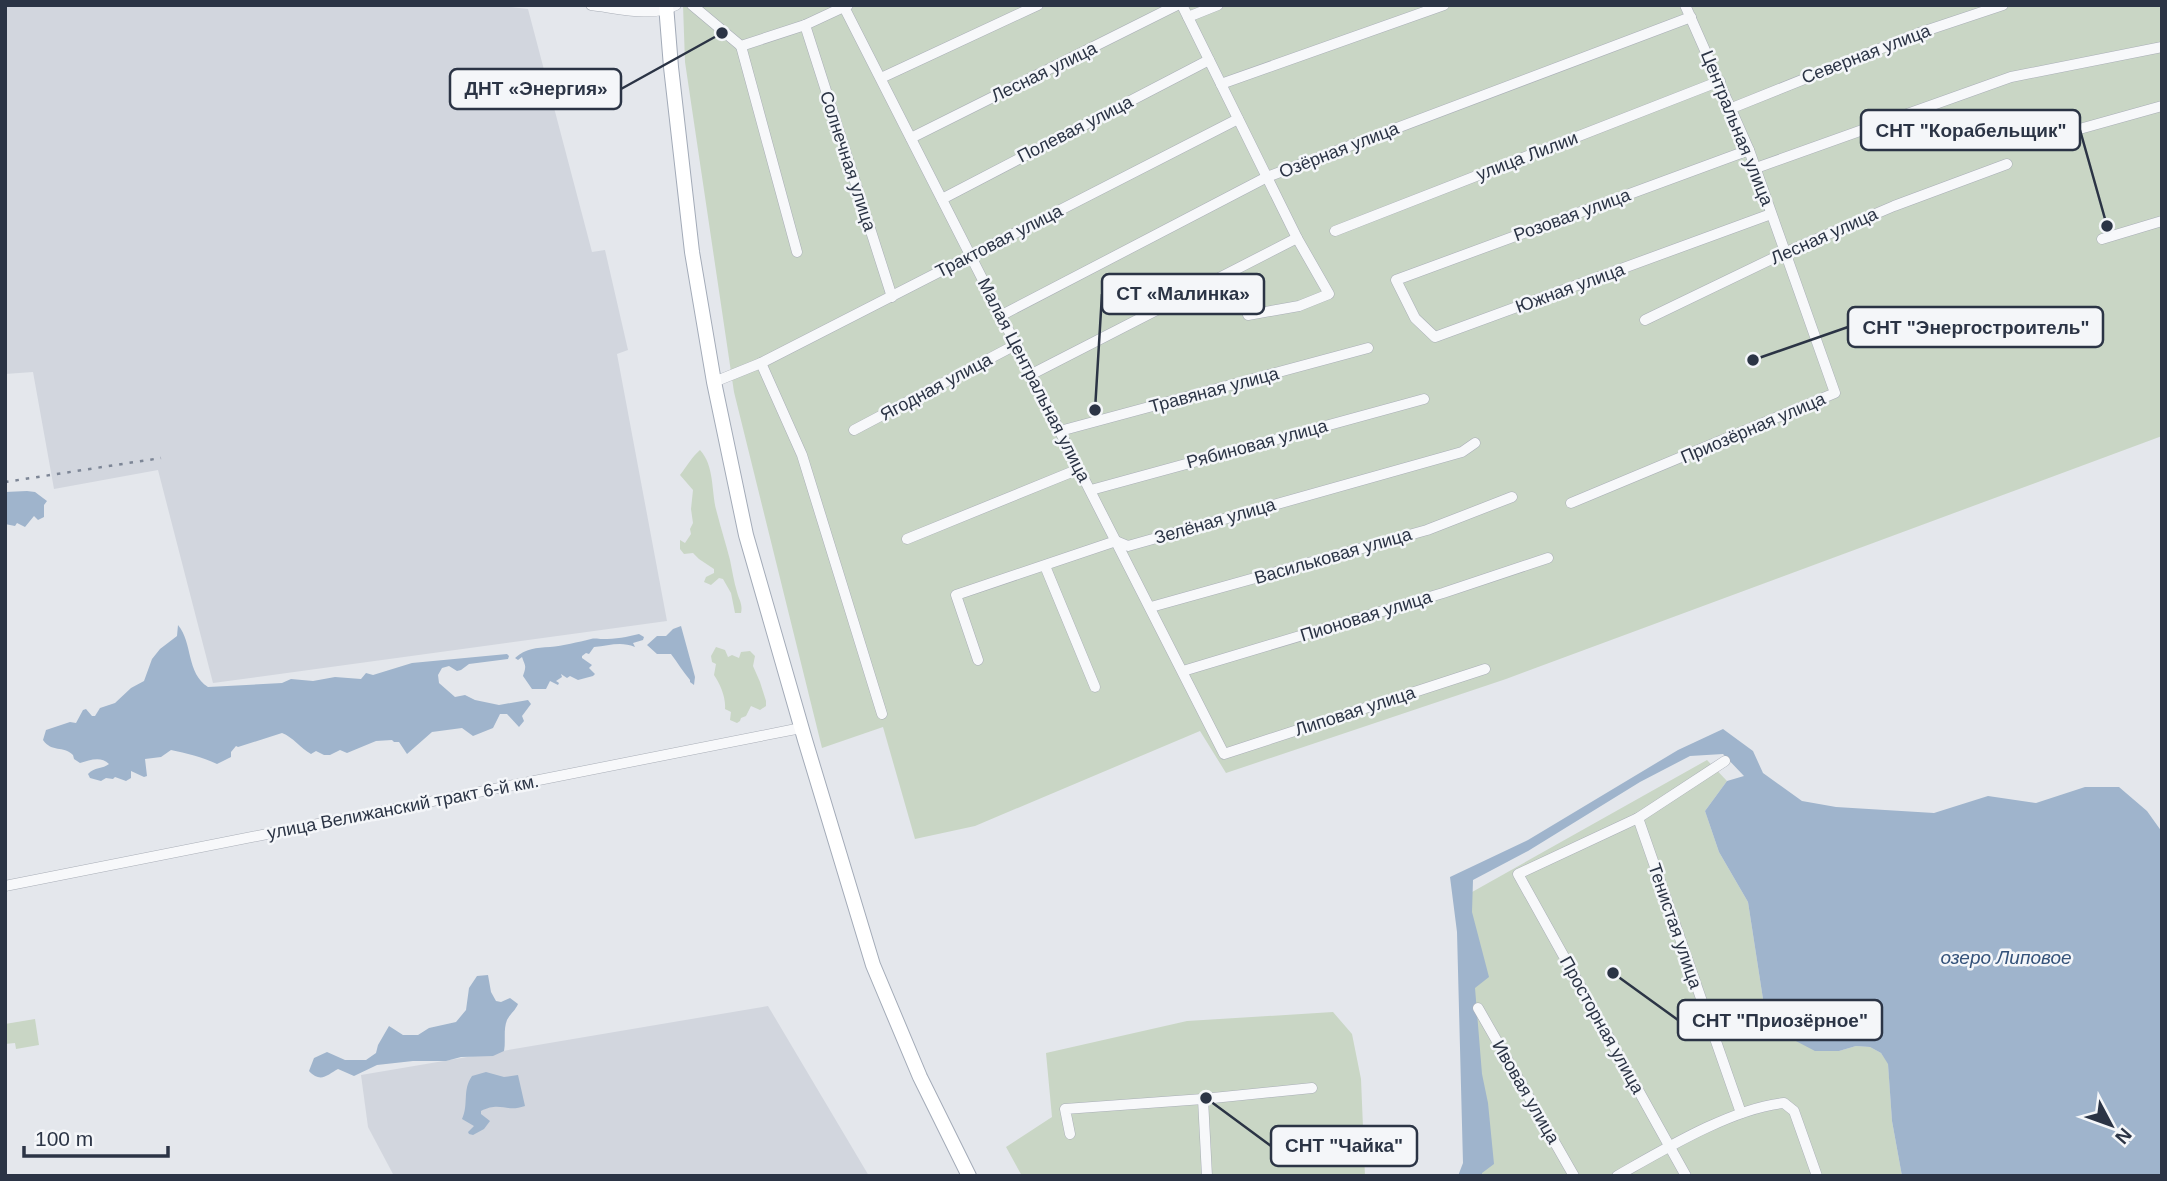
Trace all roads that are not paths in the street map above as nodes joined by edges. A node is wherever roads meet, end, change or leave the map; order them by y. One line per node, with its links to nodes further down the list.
1 (591, 5): 10 (street)
2 (692, 5): 14 (street)
3 (1038, 5): 17 (street)
4 (1180, 5): 11 (street); 24 (street, Лесная улица)
5 (1218, 5): 11 (street)
6 (1444, 5): 19 (street)
7 (1685, 5): 12 (street, Центральная улица)
8 (2003, 5): 21 (street, Северная улица)
9 (846, 6): 13 (street); 17 (street, Малая Центральная улица)
10 (669, 7): 47 (main road)
11 (1188, 17): 16 (street)
12 (1691, 18): 18 (street, Центральная улица); 28 (street, Озёрная улица)
13 (804, 25): 14 (street); 39 (street, Солнечная улица)
14 (741, 46): 35 (street)
15 (2162, 47): 27 (street)
16 (1209, 60): 19 (street); 29 (street, Полевая улица)
17 (881, 78): 24 (street, Малая Центральная улица)
18 (1720, 81): 21 (street, Центральная улица); 32 (street, улица Лилии)
19 (1221, 84): 22 (street)
20 (2162, 106): 23 (street)
21 (1732, 108): 25 (street, Центральная улица)
22 (1238, 119): 28 (street); 37 (street, Трактовая улица)
23 (2058, 135)
24 (911, 138): 29 (street, Малая Центральная улица)
25 (1749, 150): 27 (street, Центральная улица); 38 (street, Розовая улица)
26 (2007, 164): 36 (street, Лесная улица)
27 (1756, 168): 30 (street, Центральная улица)
28 (1267, 177): 33 (street); 40 (street, Озёрная улица)
29 (942, 199): 37 (street, Малая Центральная улица)
30 (1771, 214): 36 (street, Центральная улица); 38 (street, Южная улица)
31 (2162, 220): 34 (street)
32 (1335, 231)
33 (1297, 238): 41 (street); 46 (street)
34 (2102, 239)
35 (797, 252)
36 (1786, 252): 42 (street, Лесная улица); 55 (street, Приозёрная улица)
37 (970, 255): 39 (street, Трактовая улица); 40 (street, Малая Центральная улица)
38 (1396, 280)
39 (892, 297): 45 (street, Трактовая улица)
40 (1002, 315): 43 (street, Малая Центральная улица)
41 (1248, 315)
42 (1645, 320)
43 (1017, 344): 46 (street, Малая Центральная улица); 49 (street, Ягодная улица)
44 (1368, 348): 50 (street, Травяная улица)
45 (761, 363): 47 (street, Трактовая улица); 65 (street)
46 (1032, 374): 50 (street, Малая Центральная улица)
47 (714, 382): 66 (main road)
48 (1424, 399): 53 (street, Рябиновая улица)
49 (854, 430)
50 (1060, 431): 52 (street, Малая Центральная улица)
51 (1475, 443): 57 (street, Зелёная улица)
52 (1079, 469): 53 (street, Малая Центральная улица); 56 (street)
53 (1091, 490): 57 (street, Малая Центральная улица)
54 (1512, 497): 60 (street, Васильковая улица)
55 (1571, 503)
56 (907, 539)
57 (1115, 541): 59 (street, Зелёная улица); 60 (street, Малая Центральная улица)
58 (1548, 558): 63 (street, Пионовая улица)
59 (1045, 566): 61 (street, Зелёная улица); 64 (street)
60 (1151, 607): 63 (street, Малая Центральная улица)
61 (978, 660)
62 (1485, 669): 67 (street, Липовая улица)
63 (1183, 671): 67 (street, Малая Центральная улица)
64 (1095, 687)
65 (882, 714)
66 (801, 728): 70 (street, улица Велижанский тракт 6-й км.); 77 (main road)
67 (1224, 754)
68 (1725, 761): 69 (street)
69 (1638, 818): 74 (street, Тенистая улица); 76 (street, Просторная улица)
70 (5, 886)
71 (1478, 1009): 79 (street, Ивовая улица)
72 (1312, 1088): 73 (street)
73 (1203, 1099): 75 (street); 78 (street)
74 (1741, 1113): 76 (street); 82 (street)
75 (1070, 1134)
76 (1669, 1146): 80 (street); 81 (street, Просторная улица)
77 (969, 1176)
78 (1208, 1176)
79 (1574, 1176)
80 (1617, 1176)
81 (1686, 1176)
82 (1816, 1176)

